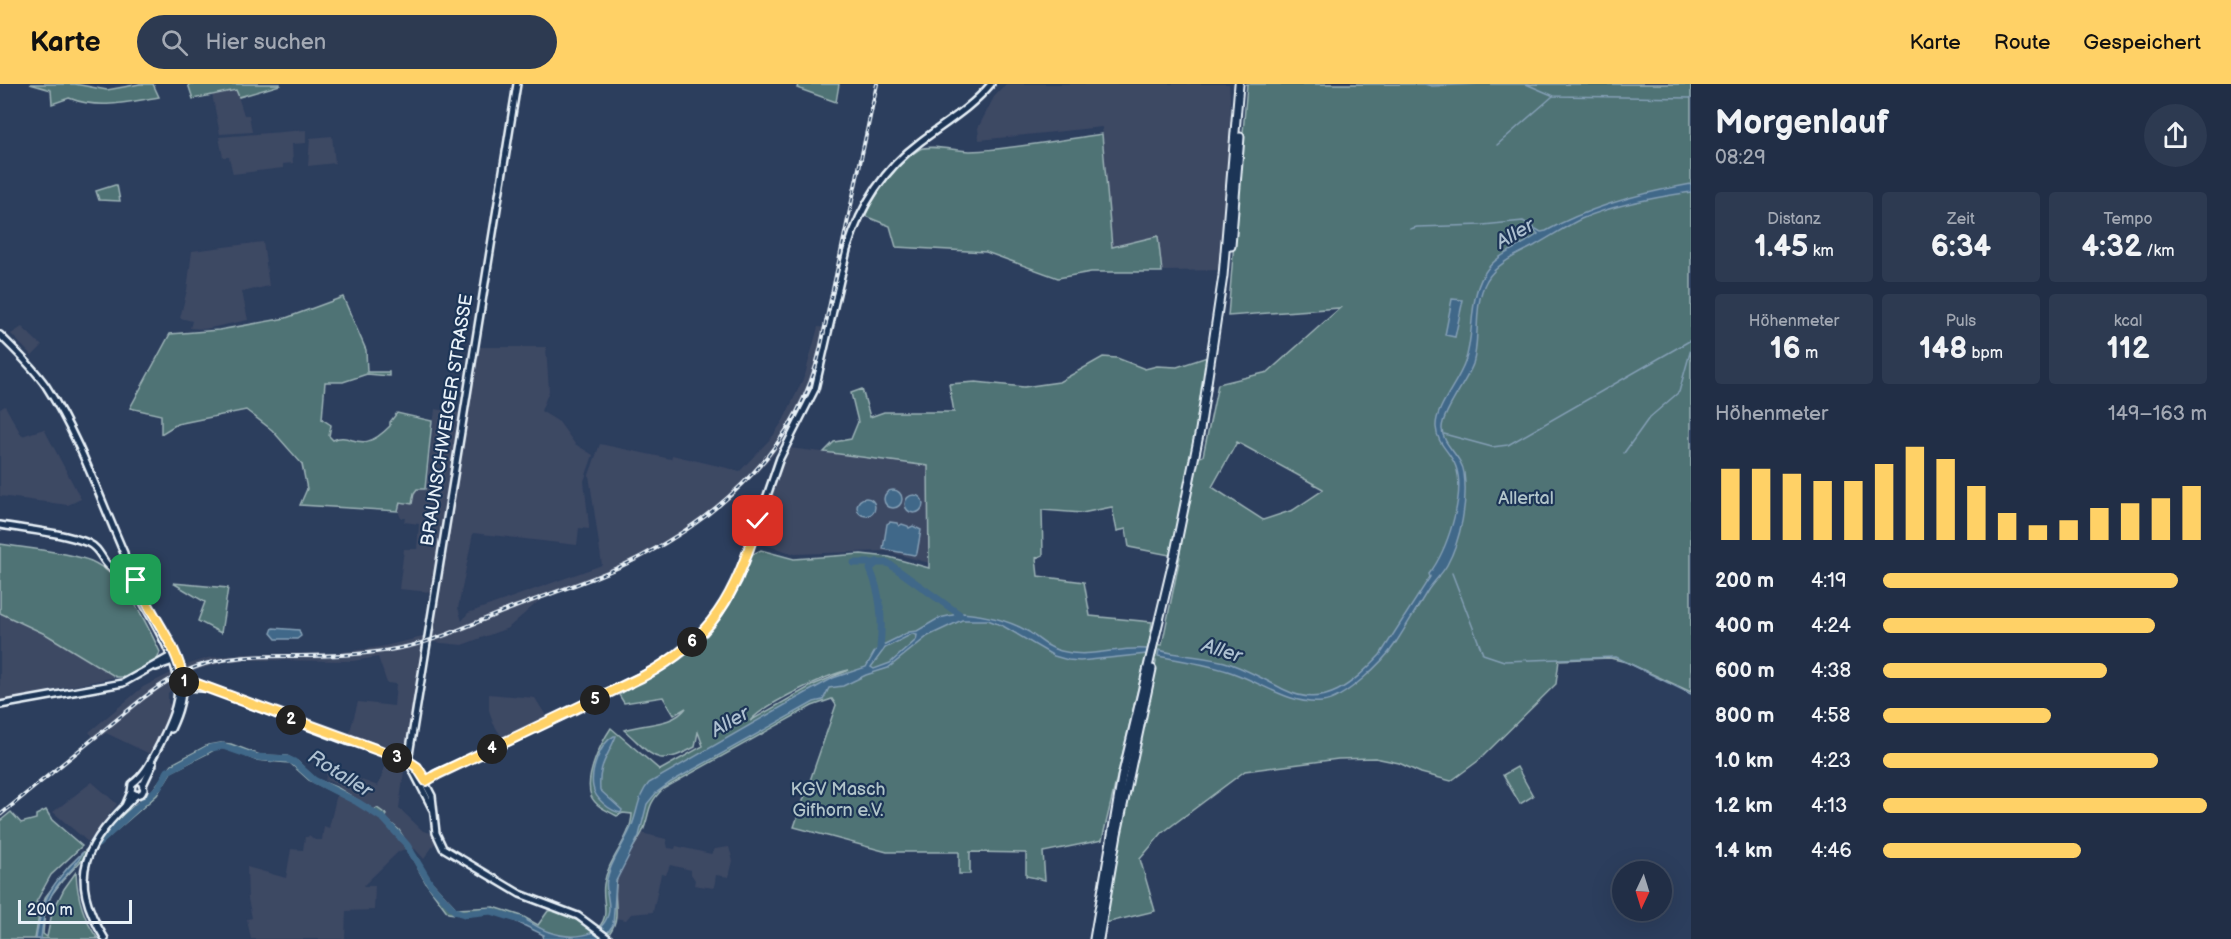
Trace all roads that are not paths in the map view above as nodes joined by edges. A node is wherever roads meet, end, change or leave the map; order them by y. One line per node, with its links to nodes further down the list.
1 (517, 84): 15 (street, BRAUNSCHWEIGER STRASSE)
2 (991, 84): 17 (street)
3 (1239, 84): 10 (highway); 10 (highway)
4 (0, 335): 6 (street)
5 (0, 525): 7 (street)
6 (126, 566): 7 (street); 8 (street)
7 (122, 572): 9 (street)
8 (134, 573): 9 (street); 11 (street)
9 (127, 577): 11 (street)
10 (1155, 645): 12 (highway)
11 (173, 657): 13 (street); 14 (street)
12 (1151, 661): 21 (highway); 22 (highway)
13 (181, 684): 15 (street); 16 (street); 16 (street)
14 (0, 705)
15 (408, 761): 17 (street)
16 (140, 783): 18 (street); 18 (street)
17 (423, 783): 19 (street)
18 (134, 793): 20 (street)
19 (608, 938)
20 (105, 939)
21 (1094, 939)
22 (1100, 939)

